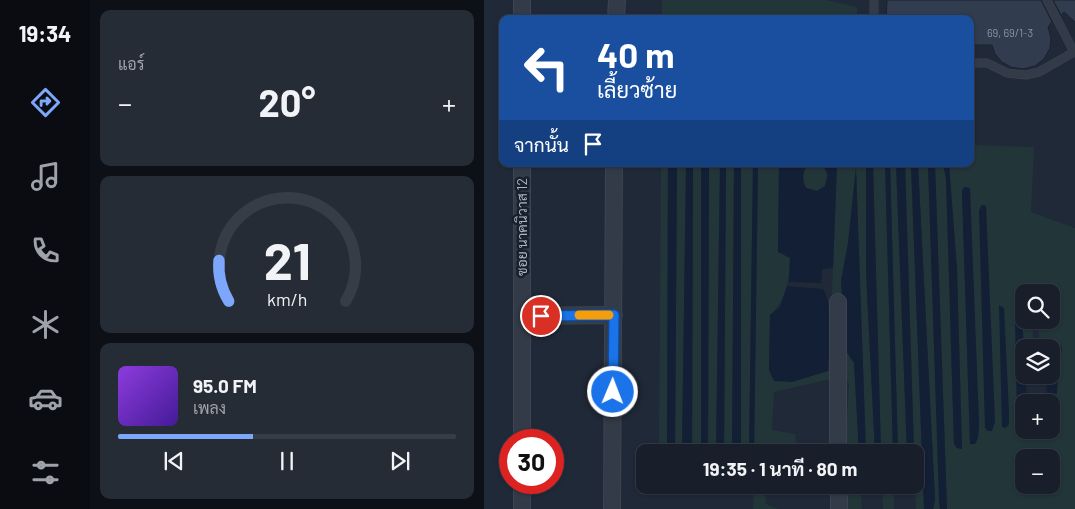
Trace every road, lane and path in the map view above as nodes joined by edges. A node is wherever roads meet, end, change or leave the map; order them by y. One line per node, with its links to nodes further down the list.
1 (522, 0): 5 (street)
2 (616, 0): 6 (street)
3 (874, 0): 7 (lane)
4 (1047, 0): 8 (lane)
5 (522, 15)
6 (616, 15)
7 (874, 15)
8 (1075, 51): 9 (lane)
9 (974, 63)
10 (522, 167): 14 (street, ซอย นาคนิวาส 12)
11 (614, 167): 13 (street)
12 (838, 302): 16 (street)
13 (614, 315): 14 (street); 20 (street)
14 (523, 316): 15 (street, ซอย นาคนิวาส 12)
15 (522, 429)
16 (838, 444)
17 (522, 494): 19 (street)
18 (838, 494): 21 (street)
19 (522, 509)
20 (612, 509)
21 (839, 509)

